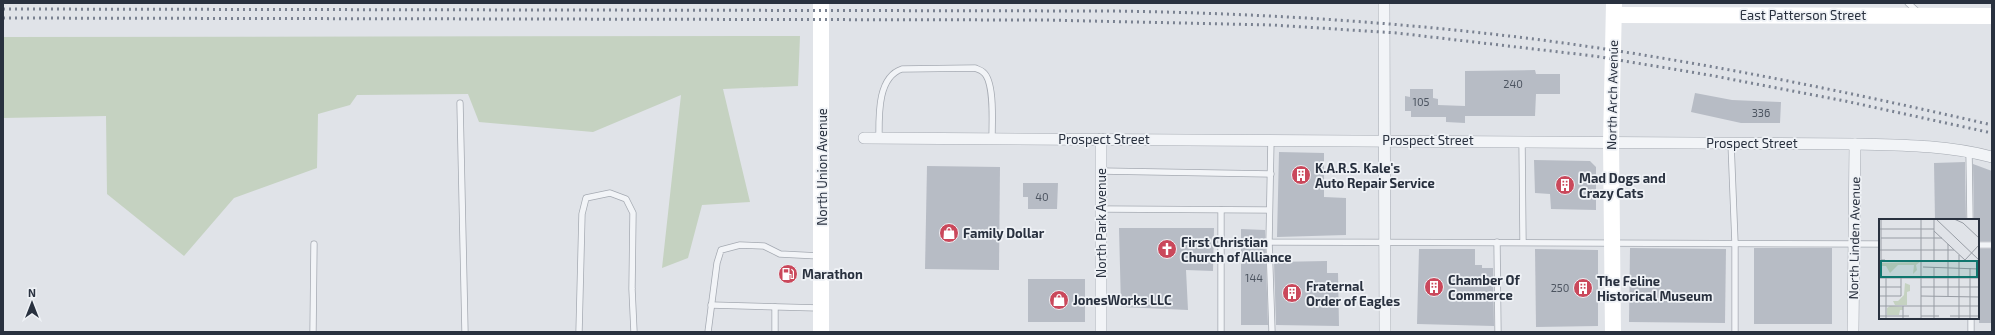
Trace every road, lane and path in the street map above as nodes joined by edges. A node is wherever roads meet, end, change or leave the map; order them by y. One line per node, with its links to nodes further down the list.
1 (821, 3): 38 (street, North Union Avenue)
2 (1384, 3): 14 (street)
3 (1908, 3): 6 (lane)
4 (1614, 9): 5 (street, East Patterson Street); 16 (street, North Arch Avenue)
5 (1759, 9): 6 (street, East Patterson Street)
6 (1920, 15): 7 (street, East Patterson Street)
7 (1992, 16)
8 (460, 103): 44 (lane)
9 (864, 138): 10 (street, Prospect Street)
10 (879, 138): 11 (street, Prospect Street); 11 (lane)
11 (992, 138): 12 (street, Prospect Street)
12 (1101, 139): 13 (street, Prospect Street); 21 (street, North Park Avenue)
13 (1271, 139): 14 (street, Prospect Street); 22 (lane)
14 (1385, 140): 15 (street, Prospect Street); 28 (street)
15 (1522, 141): 16 (street, Prospect Street); 30 (lane)
16 (1611, 142): 17 (street, Prospect Street); 31 (street, North Arch Avenue)
17 (1731, 143): 18 (street, Prospect Street); 32 (lane)
18 (1855, 144): 19 (street, Prospect Street); 34 (street, North Linden Avenue)
19 (1969, 151): 20 (street, Prospect Street); 26 (lane)
20 (1992, 157)
21 (1101, 171): 22 (lane); 23 (street, North Park Avenue)
22 (1271, 174): 25 (lane)
23 (1101, 208): 24 (lane); 50 (street, North Park Avenue)
24 (1221, 210): 25 (lane); 51 (lane)
25 (1269, 210): 27 (lane)
26 (1970, 219)
27 (1269, 242): 28 (lane); 52 (lane)
28 (1385, 242): 29 (lane); 53 (street)
29 (1498, 242): 30 (lane); 54 (lane)
30 (1523, 242): 31 (lane)
31 (1612, 242): 32 (lane); 55 (street, North Arch Avenue)
32 (1735, 243): 34 (lane); 56 (lane)
33 (314, 244): 43 (lane)
34 (1854, 244): 35 (lane); 57 (street, North Linden Avenue)
35 (1879, 244)
36 (1979, 245): 37 (lane)
37 (1992, 245)
38 (822, 256): 39 (lane); 41 (street, North Union Avenue)
39 (711, 304): 40 (lane); 47 (lane)
40 (775, 307): 41 (lane); 48 (lane)
41 (822, 308): 49 (street, North Union Avenue)
42 (1971, 319): 58 (lane)
43 (314, 332)
44 (465, 332)
45 (579, 332): 46 (lane)
46 (634, 332)
47 (708, 332)
48 (775, 332)
49 (821, 332)
50 (1101, 332)
51 (1221, 332)
52 (1272, 332)
53 (1385, 332)
54 (1498, 332)
55 (1613, 332)
56 (1735, 332)
57 (1853, 332)
58 (1971, 332)

